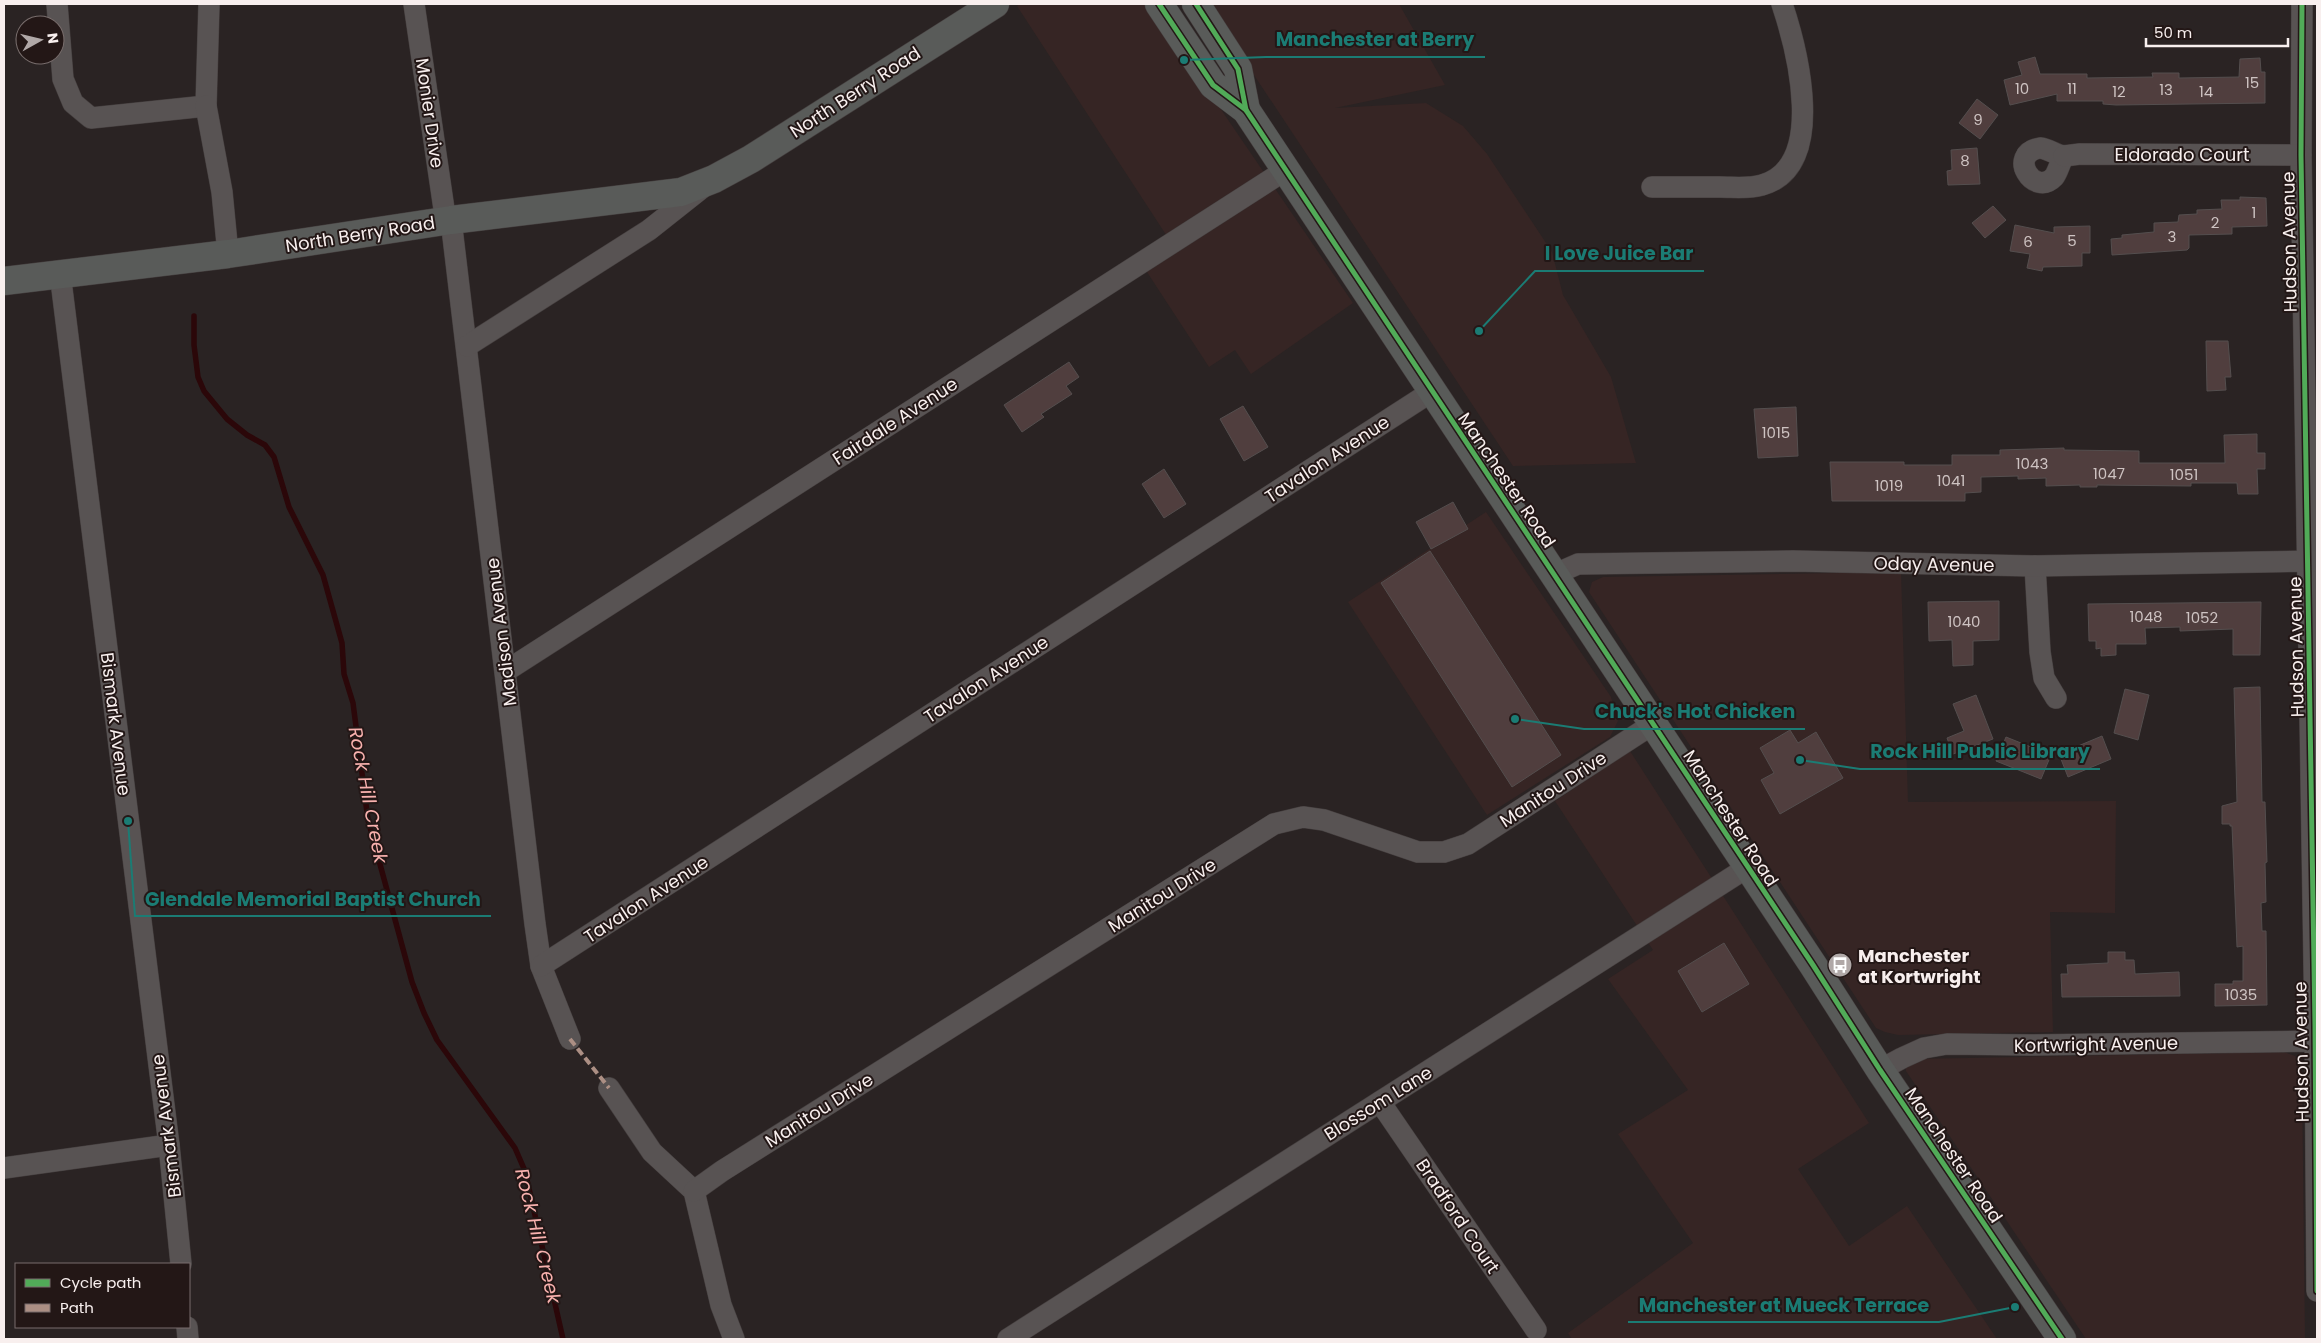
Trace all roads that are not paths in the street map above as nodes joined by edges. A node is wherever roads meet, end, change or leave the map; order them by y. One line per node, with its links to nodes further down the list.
1 (57, 4): 9 (street)
2 (209, 4): 9 (street)
3 (414, 4): 16 (street, Monier Drive)
4 (995, 4): 14 (main road, North Berry Road)
5 (1159, 4): 10 (main road, Manchester Road)
6 (1196, 4): 10 (main road, Manchester Road)
7 (1782, 4): 15 (street)
8 (2302, 4): 11 (street, Hudson Avenue)
9 (206, 106): 17 (street)
10 (1246, 110): 13 (main road, Manchester Road)
11 (2301, 154): 12 (street, Eldorado Court); 21 (street, Hudson Avenue)
12 (2064, 156)
13 (1284, 171): 22 (main road, Manchester Road); 26 (street, Fairdale Avenue)
14 (714, 179): 16 (main road, North Berry Road); 20 (street, North Berry Road)
15 (1652, 187)
16 (451, 220): 17 (main road, North Berry Road); 20 (street, Madison Avenue)
17 (228, 254): 18 (main road, North Berry Road)
18 (60, 273): 19 (main road, North Berry Road); 36 (street, Bismark Avenue)
19 (4, 281)
20 (467, 346): 26 (street, Madison Avenue)
21 (2311, 356): 23 (street, Hudson Avenue)
22 (1431, 392): 25 (main road, Manchester Road); 30 (street, Tavalon Avenue)
23 (2313, 561): 24 (street, Oday Avenue); 32 (street, Hudson Avenue)
24 (2035, 566): 25 (street, Oday Avenue); 27 (street)
25 (1553, 575): 28 (main road, Manchester Road)
26 (506, 671): 30 (street, Madison Avenue)
27 (2056, 698)
28 (1653, 724): 29 (main road, Manchester Road); 38 (street, Manitou Drive)
29 (1748, 867): 33 (main road, Manchester Road); 35 (street, Blossom Lane)
30 (542, 966): 31 (street, Madison Avenue)
31 (570, 1040)
32 (2316, 1041): 33 (street, Kortwright Avenue); 40 (street, Hudson Avenue)
33 (1880, 1070): 44 (main road, Manchester Road)
34 (609, 1088): 38 (street)
35 (1380, 1102): 41 (street, Bradford Court); 43 (street, Blossom Lane)
36 (169, 1145): 37 (street); 39 (street, Bismark Avenue)
37 (4, 1168)
38 (694, 1191): 42 (street)
39 (181, 1263)
40 (2317, 1291)
41 (1536, 1330)
42 (734, 1339)
43 (1008, 1339)
44 (2062, 1339)

